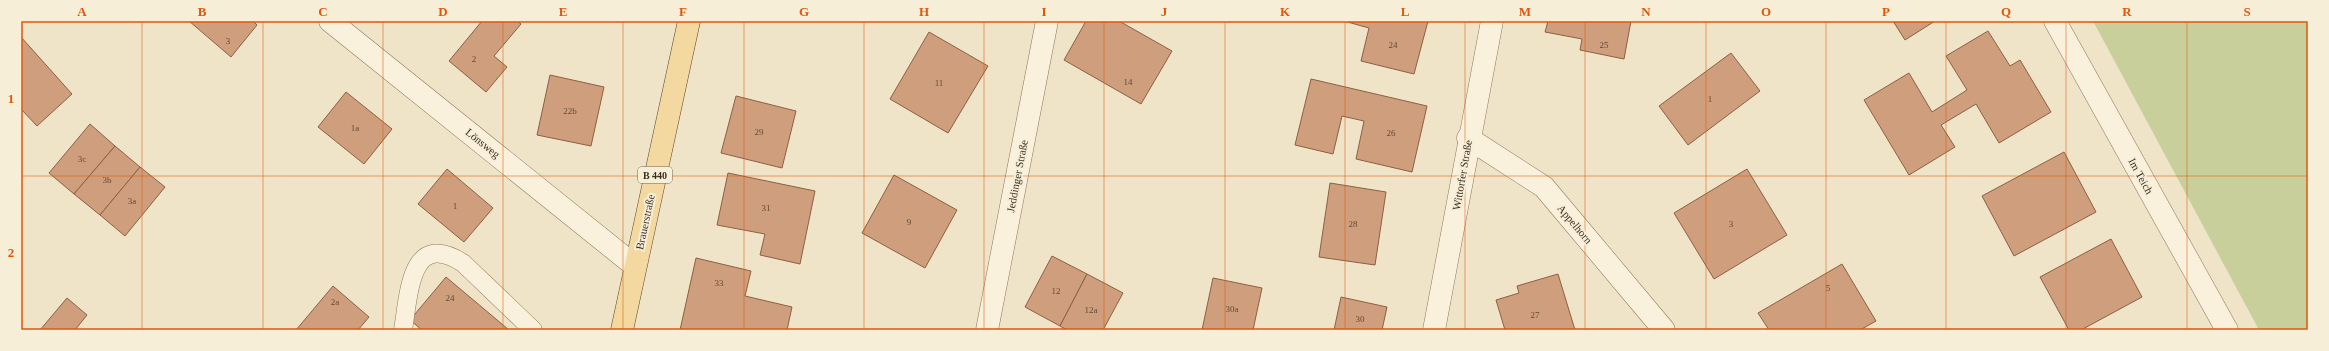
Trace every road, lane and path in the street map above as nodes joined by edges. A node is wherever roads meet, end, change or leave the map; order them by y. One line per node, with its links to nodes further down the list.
1 (330, 21): 7 (street, Lönsweg)
2 (689, 21): 7 (main road, Brauerstraße / B 440)
3 (1047, 21): 11 (street, Jeddinger Straße)
4 (1492, 21): 6 (street, Wittorfer Straße)
5 (2055, 21): 14 (street, Im Teich)
6 (1468, 138): 12 (street, Wittorfer Straße); 13 (street, Appelhorn)
7 (635, 266): 10 (main road, Brauerstraße / B 440)
8 (403, 330): 9 (lane)
9 (533, 330)
10 (622, 330)
11 (987, 330)
12 (1434, 330)
13 (1664, 330)
14 (2228, 330)

